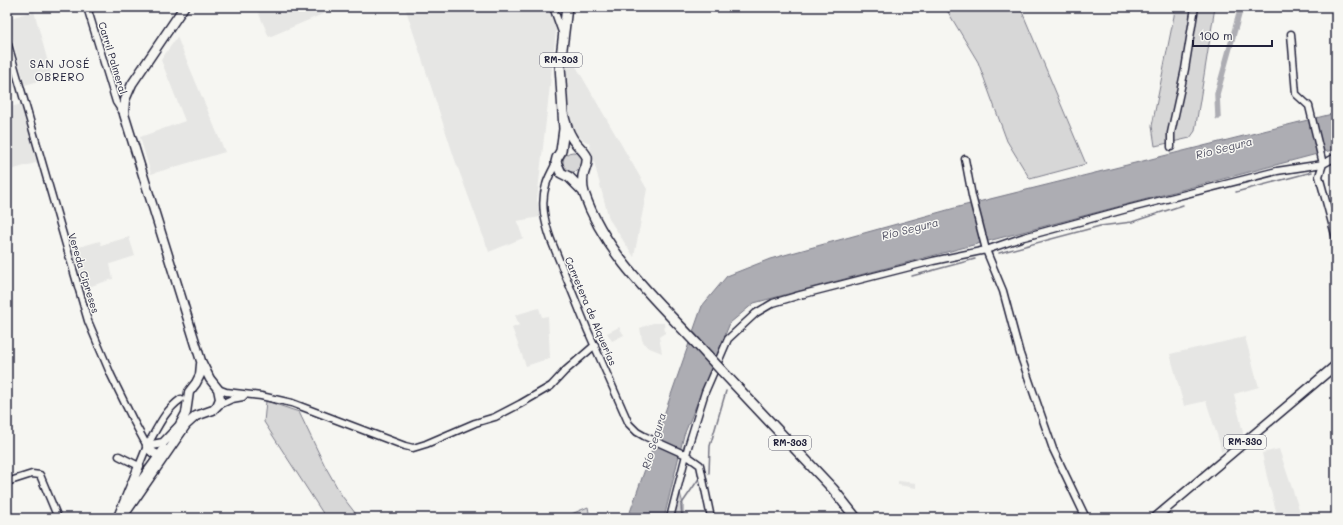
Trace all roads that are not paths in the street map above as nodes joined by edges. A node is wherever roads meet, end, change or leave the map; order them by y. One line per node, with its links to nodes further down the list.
1 (87, 7): 10 (street, Carril Palmeral)
2 (184, 7): 10 (main road)
3 (553, 7): 7 (street)
4 (567, 7): 7 (highway, RM-303)
5 (1194, 7): 11 (street)
6 (1291, 34): 17 (street)
7 (564, 36): 9 (highway, RM-303)
8 (7, 41): 35 (street, Vereda Cipreses)
9 (563, 113): 12 (highway, RM-303); 13 (highway, RM-303)
10 (124, 114): 25 (main road)
11 (1171, 147)
12 (579, 148): 13 (highway); 18 (highway, RM-303)
13 (561, 151): 16 (highway, RM-303)
14 (1336, 158): 17 (street)
15 (965, 159): 23 (street)
16 (556, 162): 19 (highway, RM-303); 20 (street, Carretera de Alquerías)
17 (1323, 164): 22 (street); 23 (street)
18 (584, 172): 19 (highway); 21 (highway, RM-303)
19 (566, 176): 20 (street); 21 (highway, RM-303)
20 (548, 179): 24 (street, Carretera de Alquerías)
21 (583, 191): 45 (highway, RM-303, bridge)
22 (1336, 238)
23 (986, 250): 37 (street); 46 (street)
24 (595, 344): 29 (street); 37 (street, Carretera de Alquerías)
25 (201, 361): 27 (main road); 28 (main road)
26 (1336, 366): 47 (main road, RM-330)
27 (196, 383): 28 (main road); 30 (main road)
28 (215, 386): 29 (street); 31 (main road)
29 (261, 396): 31 (street)
30 (184, 400): 32 (main road); 33 (main road); 35 (street)
31 (217, 406): 32 (main road)
32 (204, 413): 34 (main road)
33 (181, 425): 35 (main road); 36 (main road)
34 (177, 438): 36 (main road); 42 (main road)
35 (147, 446): 36 (main road); 39 (street)
36 (159, 455): 42 (main road)
37 (686, 455): 43 (street); 44 (street, Carretera de Alquerías)
38 (119, 456): 39 (street)
39 (139, 466): 42 (main road)
40 (7, 482): 41 (street)
41 (58, 518)
42 (119, 518)
43 (670, 518)
44 (711, 518)
45 (856, 518)
46 (1086, 518)
47 (1155, 518)

